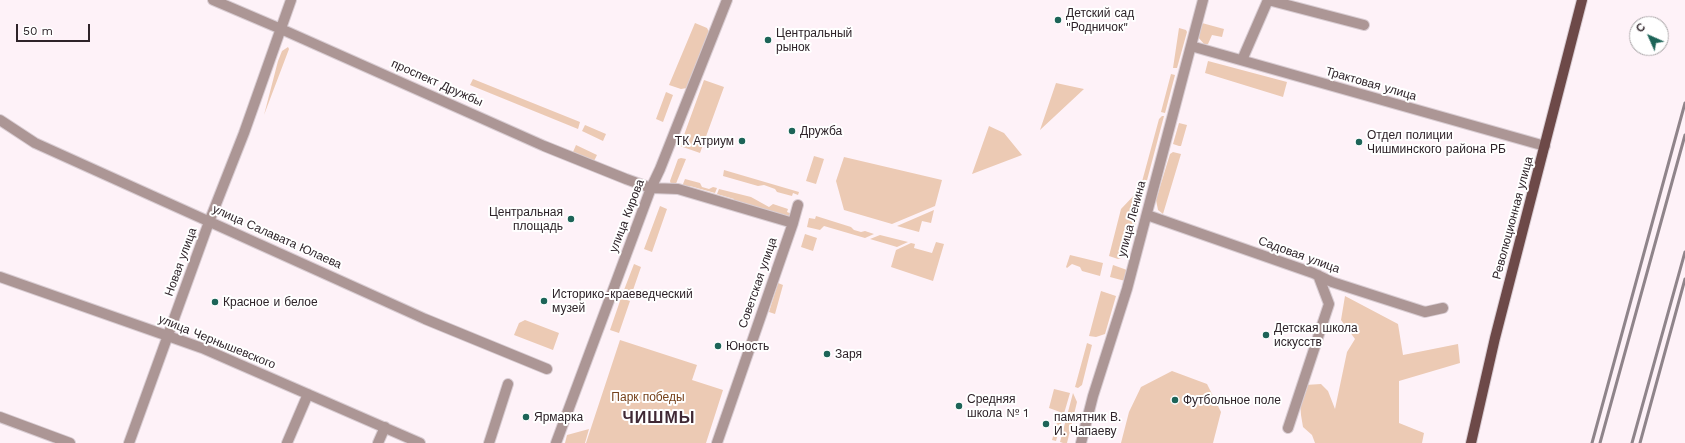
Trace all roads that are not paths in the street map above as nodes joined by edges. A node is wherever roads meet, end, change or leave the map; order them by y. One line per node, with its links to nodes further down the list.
1 (213, 0): 8 (street, проспект Дружбы)
2 (290, 0): 8 (street, Новая улица)
3 (727, 0): 13 (street, улица Кирова)
4 (1203, 0): 9 (street, улица Ленина)
5 (1268, 0): 7 (street); 10 (street)
6 (1582, 0): 12 (main road, Революционная улица)
7 (1364, 25)
8 (281, 29): 13 (street, проспект Дружбы); 16 (street, Новая улица)
9 (1191, 46): 10 (street, Трактовая улица); 15 (street, улица Ленина)
10 (1242, 60): 12 (street, Трактовая улица)
11 (0, 120): 16 (street, улица Салавата Юлаева)
12 (1545, 146): 37 (main road, Революционная улица)
13 (651, 188): 17 (street, проспект Дружбы); 34 (street, улица Кирова)
14 (798, 205): 17 (street, Советская улица)
15 (1147, 215): 18 (street, Садовая улица); 36 (street, улица Ленина)
16 (209, 222): 21 (street, Новая улица); 22 (street, улица Салавата Юлаева)
17 (793, 223): 35 (street, Советская улица)
18 (1318, 275): 20 (street, Садовая улица); 27 (street)
19 (0, 277): 21 (street, улица Чернышевского)
20 (1443, 308)
21 (168, 335): 24 (street, улица Чернышевского); 29 (street, Новая улица)
22 (547, 369)
23 (508, 384): 33 (street)
24 (308, 394): 26 (street, улица Чернышевского); 30 (street)
25 (0, 417): 28 (street)
26 (384, 427): 31 (street); 32 (street, улица Чернышевского)
27 (1288, 428)
28 (70, 443)
29 (128, 443)
30 (287, 443)
31 (378, 443)
32 (420, 443)
33 (489, 443)
34 (556, 443)
35 (717, 443)
36 (1081, 443)
37 (1471, 443)

